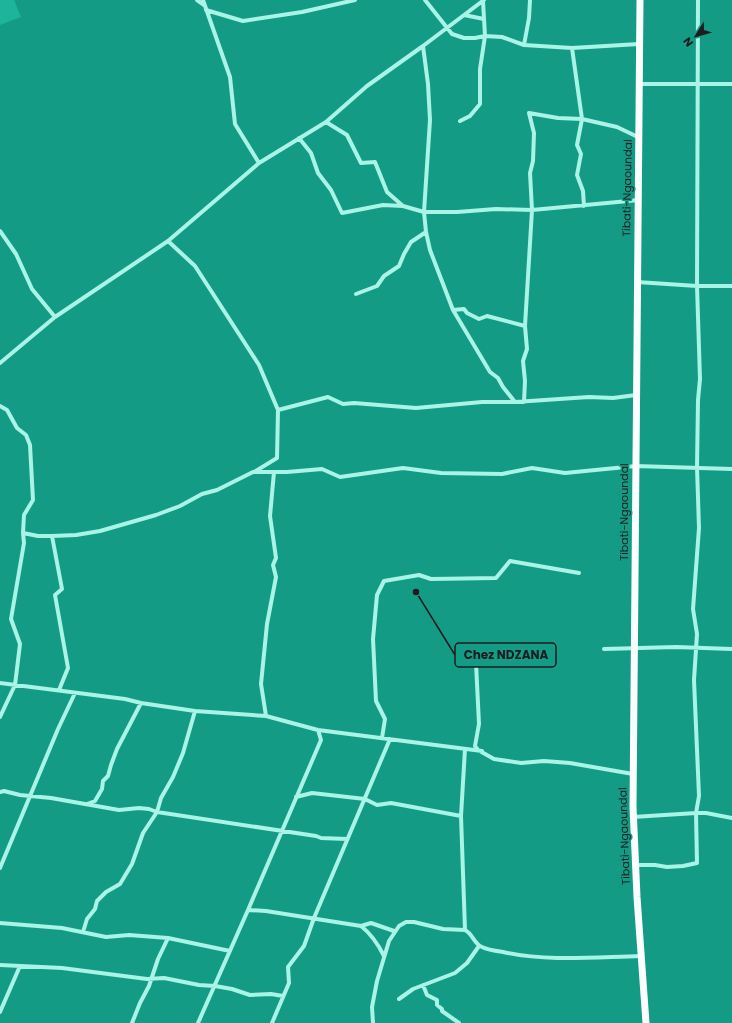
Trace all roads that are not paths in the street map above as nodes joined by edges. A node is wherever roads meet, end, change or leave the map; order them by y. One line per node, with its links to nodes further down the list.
1 (196, 0): 9 (street)
2 (203, 0): 9 (street)
3 (355, 0): 9 (street)
4 (425, 0): 12 (street)
5 (484, 0): 10 (street); 11 (street)
6 (530, 0): 15 (street)
7 (640, 0): 14 (highway, Tibati-Ngaoundal)
8 (698, 0): 19 (street)
9 (205, 8): 26 (street)
10 (464, 16): 11 (street); 12 (street)
11 (484, 19): 13 (street)
12 (447, 28): 13 (street); 16 (street)
13 (485, 36): 15 (street); 22 (street)
14 (640, 44): 17 (street); 18 (highway, Tibati-Ngaoundal)
15 (524, 45): 17 (street)
16 (423, 46): 23 (street); 31 (street)
17 (572, 48): 21 (street)
18 (639, 84): 19 (street); 24 (highway, Tibati-Ngaoundal)
19 (698, 84): 20 (street); 36 (street)
20 (732, 84)
21 (582, 119): 24 (street); 29 (street); 30 (street)
22 (460, 121)
23 (326, 122): 25 (street); 28 (street)
24 (638, 137): 27 (highway, Tibati-Ngaoundal)
25 (300, 138): 26 (street); 28 (street)
26 (259, 163): 34 (street)
27 (639, 200): 29 (street); 35 (highway, Tibati-Ngaoundal)
28 (403, 206): 31 (street)
29 (584, 206): 30 (street)
30 (532, 210): 31 (street); 41 (street)
31 (424, 212): 33 (street)
32 (0, 231): 40 (street)
33 (426, 232): 38 (street); 39 (street)
34 (168, 241): 40 (street); 47 (street)
35 (637, 282): 36 (street); 43 (highway, Tibati-Ngaoundal)
36 (697, 286): 37 (street); 49 (street)
37 (732, 286)
38 (356, 294)
39 (452, 310): 41 (street); 44 (street)
40 (55, 317): 42 (street)
41 (525, 326): 45 (street)
42 (0, 363)
43 (636, 395): 45 (street); 48 (highway, Tibati-Ngaoundal)
44 (516, 402): 45 (street); 47 (street)
45 (524, 402)
46 (0, 406): 53 (street)
47 (278, 410): 51 (street)
48 (636, 466): 49 (street); 52 (street); 57 (highway, Tibati-Ngaoundal)
49 (697, 467): 50 (street); 56 (street)
50 (732, 469)
51 (253, 472): 52 (street); 54 (street)
52 (274, 472): 67 (street)
53 (23, 533): 54 (street); 62 (street)
54 (52, 536): 63 (street)
55 (579, 572): 70 (street)
56 (696, 647): 57 (street); 59 (street); 81 (street)
57 (634, 648): 58 (street); 74 (highway, Tibati-Ngaoundal)
58 (604, 649)
59 (732, 649)
60 (476, 663): 73 (street)
61 (0, 683): 62 (street)
62 (15, 685): 63 (street); 68 (street)
63 (59, 690): 64 (street)
64 (75, 692): 65 (street); 76 (street)
65 (141, 704): 66 (street); 79 (street)
66 (195, 711): 67 (street); 80 (street)
67 (266, 716): 69 (street)
68 (0, 717)
69 (318, 730): 70 (street); 77 (street)
70 (382, 738): 71 (street)
71 (390, 739): 72 (street); 78 (street)
72 (465, 749): 73 (street); 82 (street)
73 (482, 751): 74 (street)
74 (633, 774): 83 (highway, Tibati-Ngaoundal)
75 (0, 792): 76 (street)
76 (30, 796): 79 (street); 88 (street)
77 (296, 797): 78 (street); 85 (street)
78 (364, 799): 82 (street); 86 (street)
79 (86, 804): 80 (street)
80 (157, 812): 85 (street); 95 (street)
81 (696, 813): 83 (street); 84 (street); 87 (street)
82 (461, 816): 93 (street)
83 (633, 817): 87 (highway, Tibati-Ngaoundal)
84 (732, 818)
85 (282, 830): 86 (street); 89 (street)
86 (348, 839): 90 (street)
87 (636, 865): 100 (highway, Tibati-Ngaoundal)
88 (0, 868)
89 (248, 910): 90 (street); 98 (street)
90 (314, 918): 92 (street); 106 (street)
91 (0, 923): 95 (street)
92 (361, 926): 94 (street); 99 (street)
93 (465, 930): 94 (street); 97 (street)
94 (394, 931): 99 (street)
95 (83, 932): 96 (street)
96 (168, 938): 98 (street); 103 (street)
97 (479, 946): 100 (street); 104 (street)
98 (230, 951): 105 (street)
99 (384, 956): 112 (street)
100 (641, 956): 114 (highway, Tibati-Ngaoundal)
101 (0, 965): 102 (street)
102 (20, 966): 103 (street); 108 (street)
103 (152, 978): 105 (street); 109 (street)
104 (423, 985): 107 (street); 113 (street)
105 (215, 986): 106 (street); 110 (street)
106 (283, 996): 111 (street)
107 (399, 999)
108 (0, 1012)
109 (132, 1023)
110 (198, 1023)
111 (272, 1023)
112 (373, 1023)
113 (459, 1023)
114 (646, 1023)

